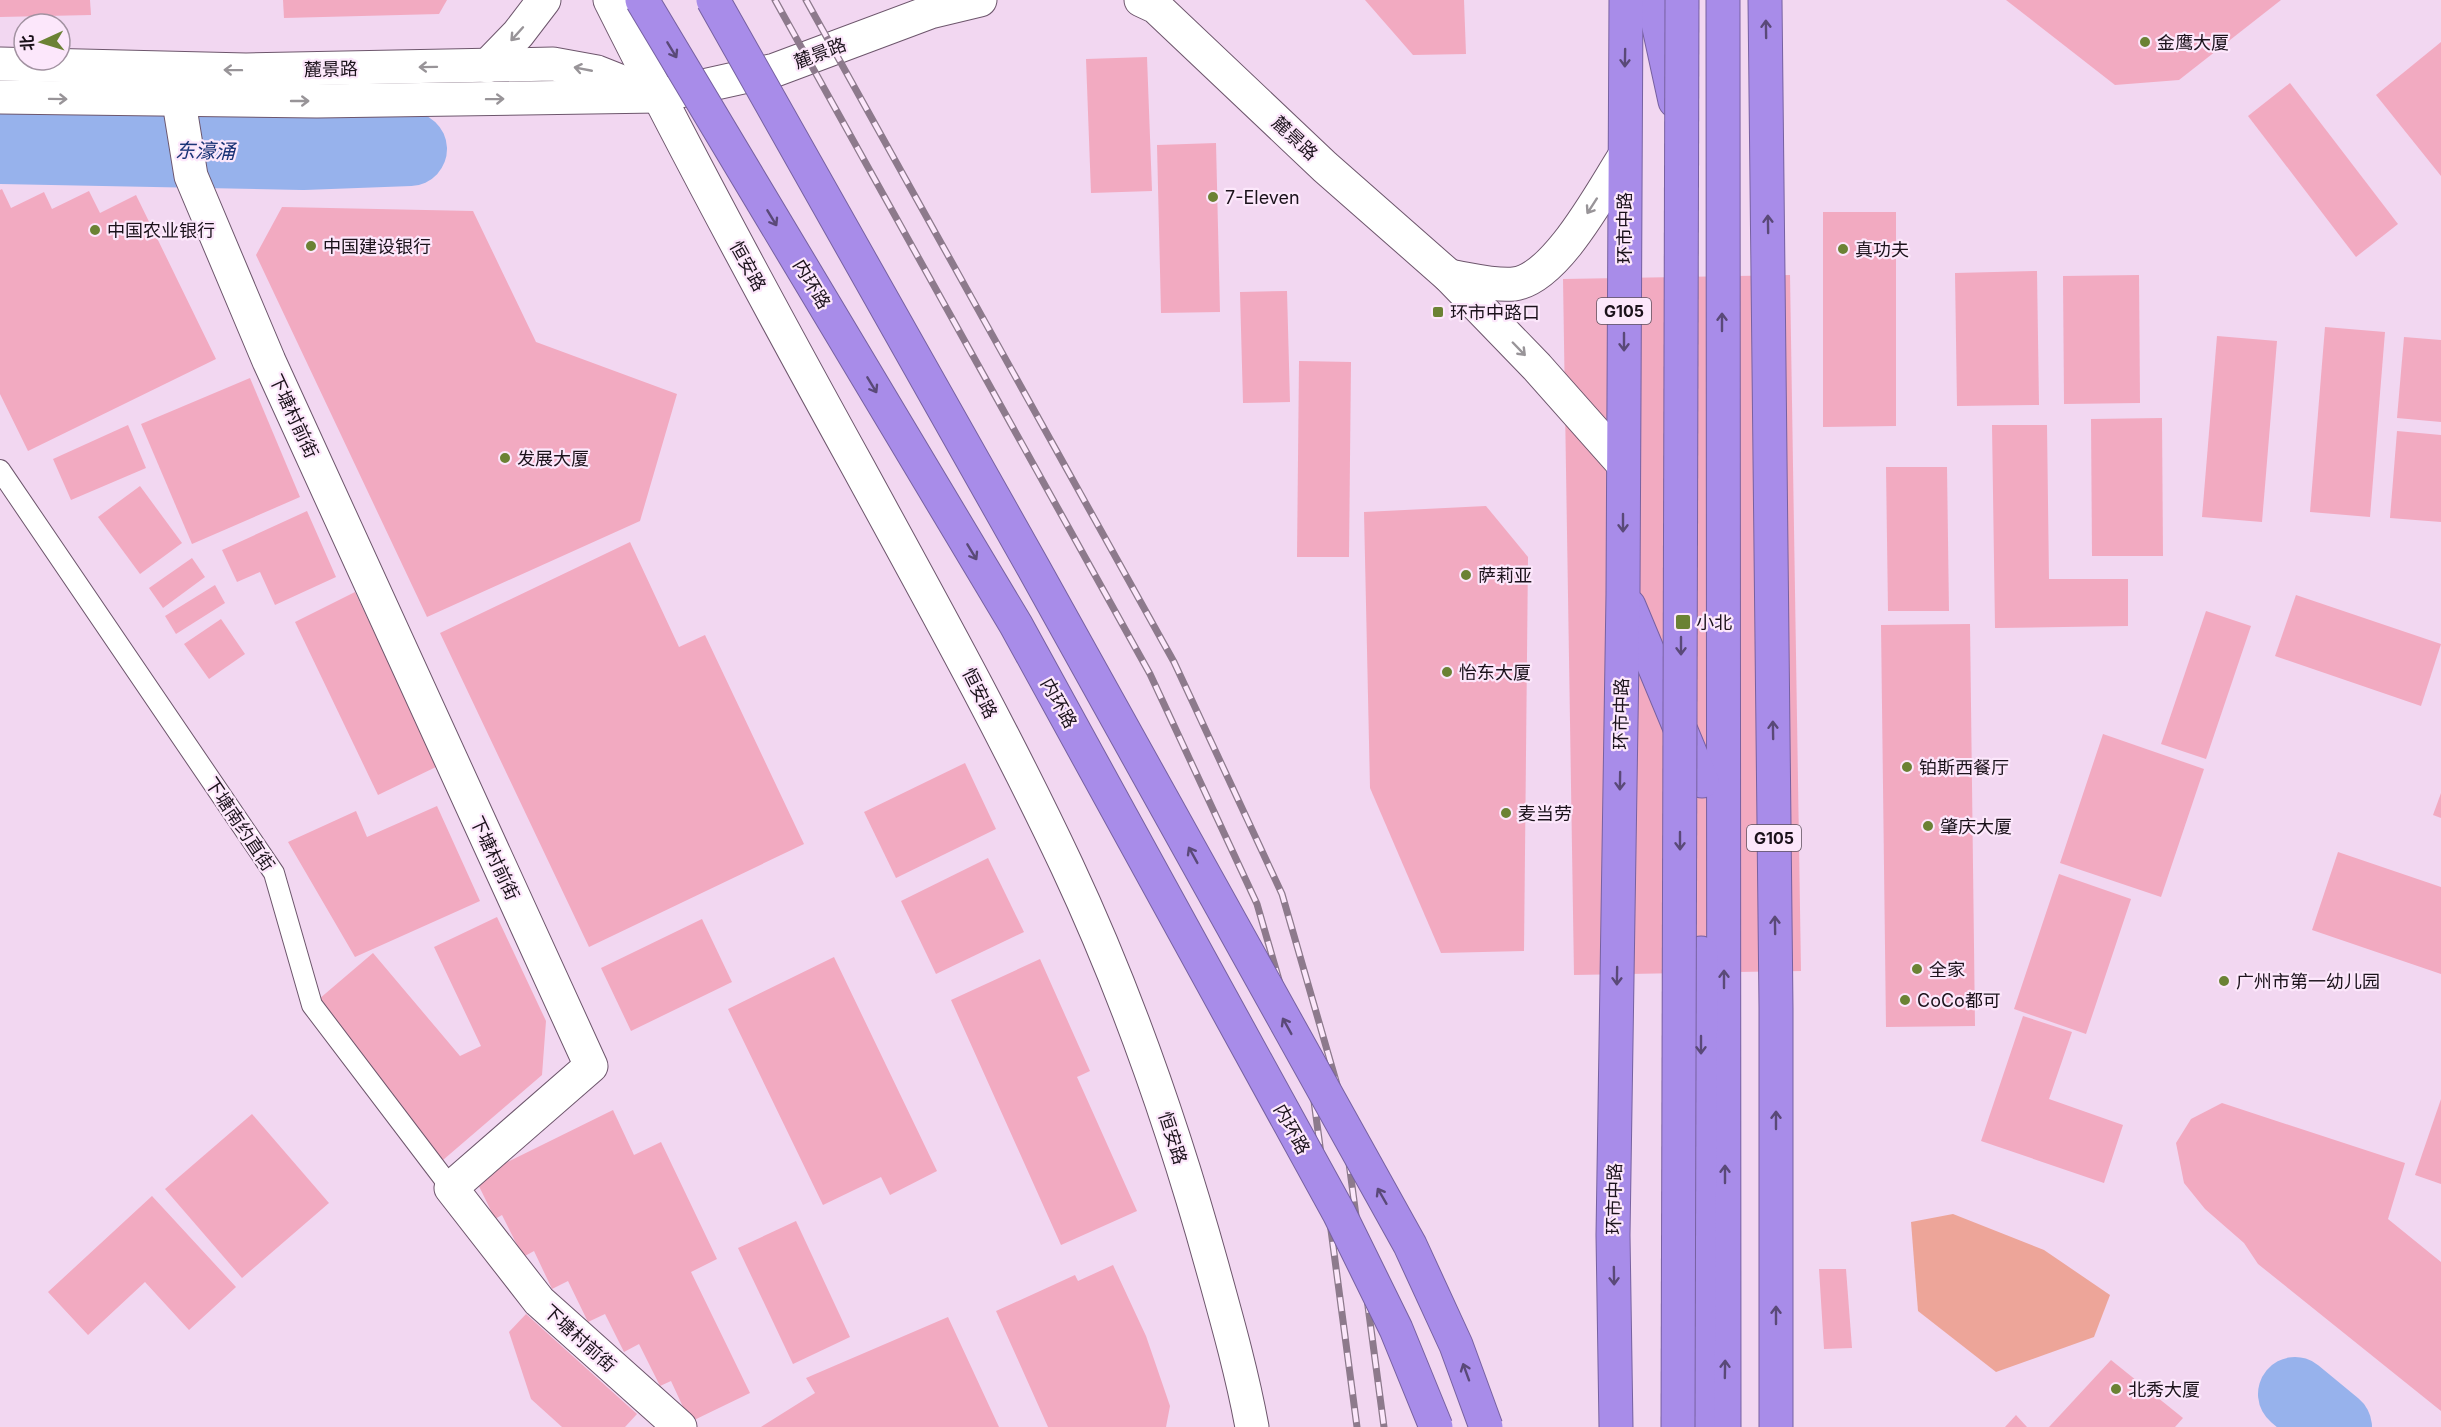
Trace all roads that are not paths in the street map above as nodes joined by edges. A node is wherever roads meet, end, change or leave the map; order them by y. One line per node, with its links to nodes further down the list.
1 (544, 0): 15 (street, one-way to 15)
2 (610, 0): 16 (street, 恒安路)
3 (642, 0): 30 (highway, 内环路, one-way to 30, bridge)
4 (714, 0): 31 (highway, one-way to 4, bridge)
5 (980, 0): 13 (street, 麓景路)
6 (1141, 0): 21 (street, 麓景路)
7 (1626, 0): 20 (highway, 环市中路 / G105, one-way to 20)
8 (1653, 0): 19 (highway, bridge)
9 (1682, 0): 19 (highway, bridge)
10 (1700, 0): 25 (highway)
11 (1723, 0): 35 (highway, one-way to 11)
12 (1766, 0): 27 (highway, G105, one-way to 12)
13 (927, 6): 16 (street, 麓景路)
14 (0, 64): 15 (street, 麓景路, one-way to 14)
15 (487, 66): 16 (street, 麓景路, one-way to 15)
16 (658, 96): 18 (street, 麓景路, one-way to 16); 29 (street, 恒安路)
17 (0, 97): 18 (street, 麓景路, one-way to 18)
18 (179, 102): 26 (street, 下塘村前街)
19 (1682, 131): 33 (highway, one-way to 33, bridge)
20 (1624, 157): 21 (street, one-way to 21); 22 (highway, 环市中路 / G105, one-way to 22)
21 (1449, 276): 22 (street, 麓景路, one-way to 22)
22 (1623, 464): 24 (highway, 环市中路 / G105, one-way to 24)
23 (0, 470): 26 (lane, 下塘南约直街)
24 (1623, 594): 25 (highway); 32 (highway, 环市中路 / G105, one-way to 32)
25 (1702, 781): 34 (highway, one-way to 34)
26 (451, 1188): 28 (street, 下塘村前街)
27 (1777, 1394): 36 (highway, G105); 37 (highway)
28 (680, 1427)
29 (1252, 1427)
30 (1436, 1427)
31 (1486, 1427)
32 (1618, 1427)
33 (1678, 1427)
34 (1698, 1427)
35 (1724, 1427)
36 (1776, 1427)
37 (1797, 1427)

